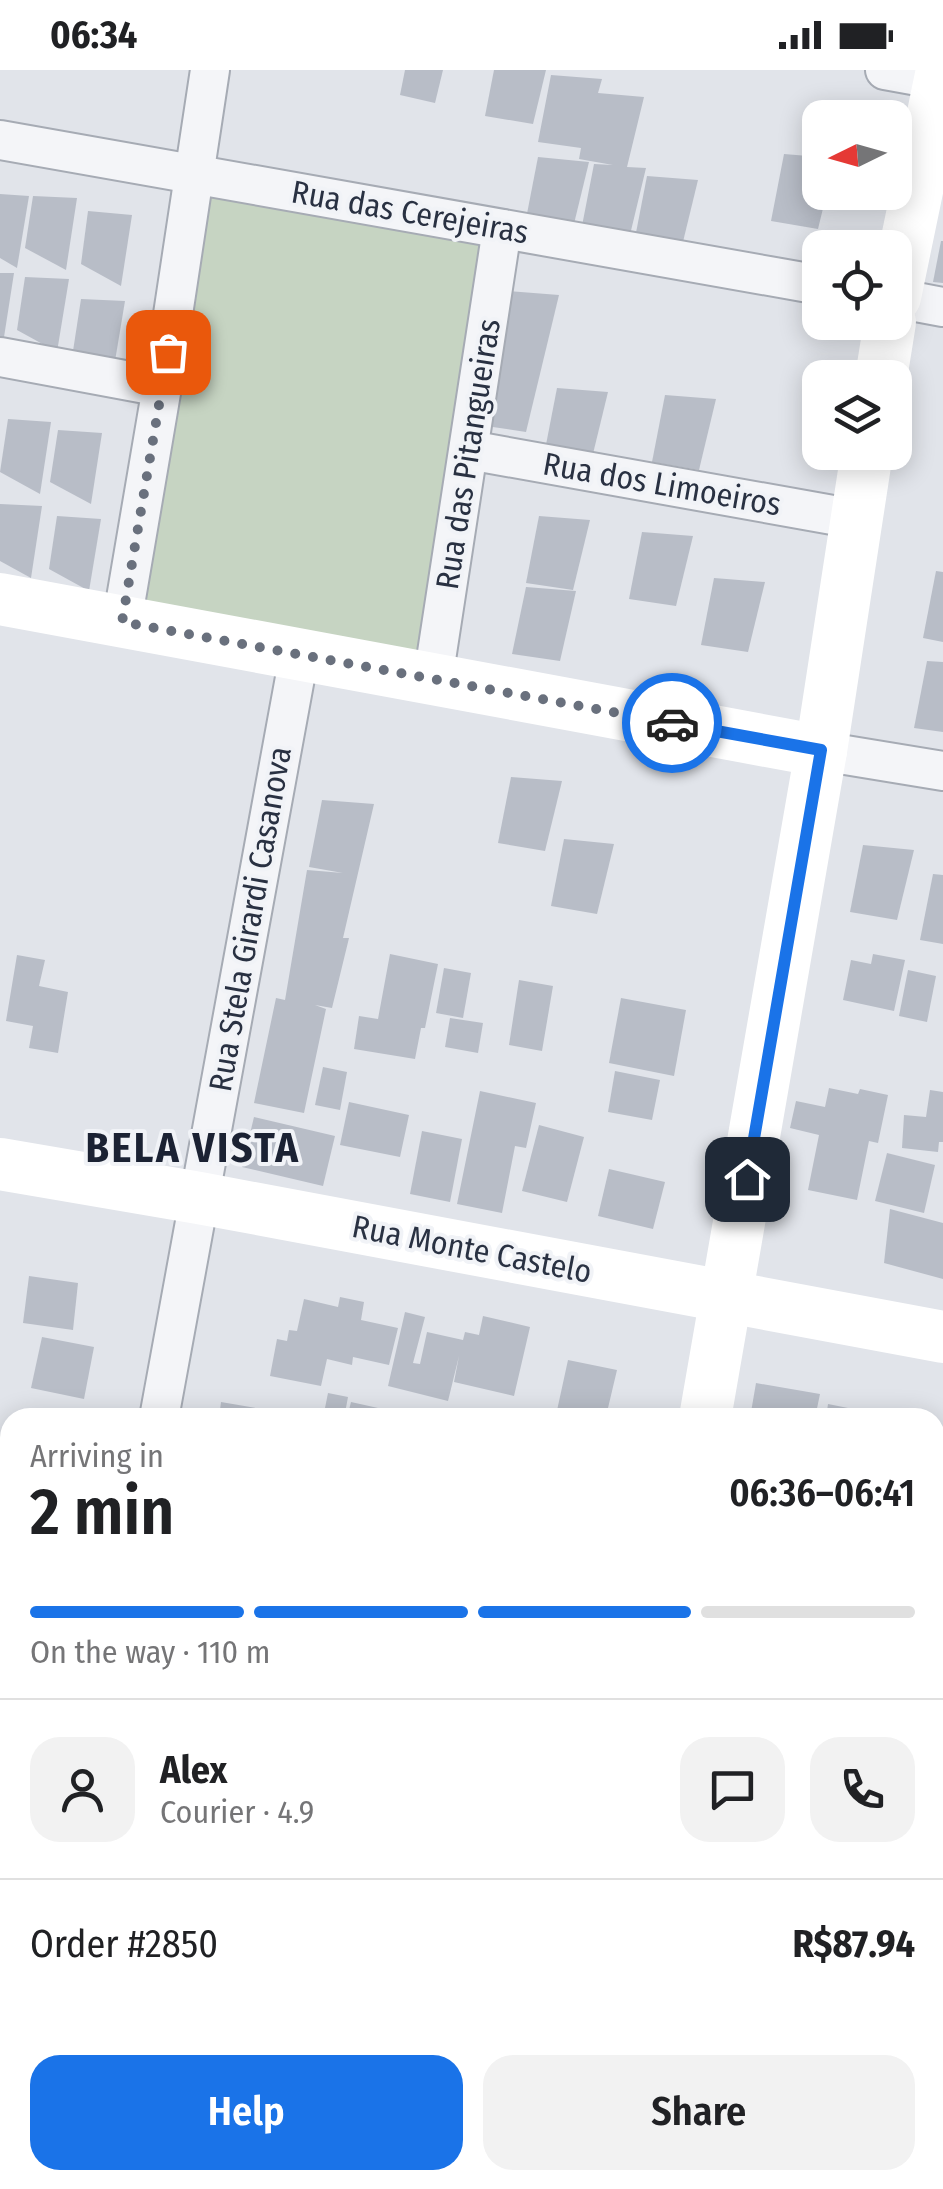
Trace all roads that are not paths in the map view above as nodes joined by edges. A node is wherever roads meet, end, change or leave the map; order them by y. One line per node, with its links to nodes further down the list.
1 (210, 70): 5 (street)
2 (885, 70): 3 (street)
3 (941, 75): 7 (street)
4 (0, 140): 5 (street, Rua das Cerejeiras)
5 (195, 174): 6 (street, Rua das Cerejeiras); 12 (street)
6 (502, 228): 8 (street, Rua das Cerejeiras); 13 (street, Rua das Pitangueiras)
7 (909, 230)
8 (802, 282)
9 (912, 301): 10 (street)
10 (943, 307)
11 (0, 357): 12 (street)
12 (162, 387): 17 (street)
13 (469, 450): 15 (street, Rua dos Limoeiros); 19 (street, Rua das Pitangueiras)
14 (864, 470): 15 (street)
15 (855, 519): 20 (street)
16 (0, 599): 17 (street)
17 (122, 622): 18 (street)
18 (299, 656): 19 (street); 23 (street, Rua Stela Girardi Casanova)
19 (433, 680): 20 (street)
20 (821, 750): 21 (street); 24 (street)
21 (943, 771)
22 (0, 1164): 23 (street, Rua Monte Castelo)
23 (199, 1198): 24 (street, Rua Monte Castelo); 26 (street, Rua Stela Girardi Casanova)
24 (727, 1296): 25 (street, Rua Monte Castelo); 27 (street)
25 (943, 1337)
26 (160, 1408)
27 (707, 1408)

